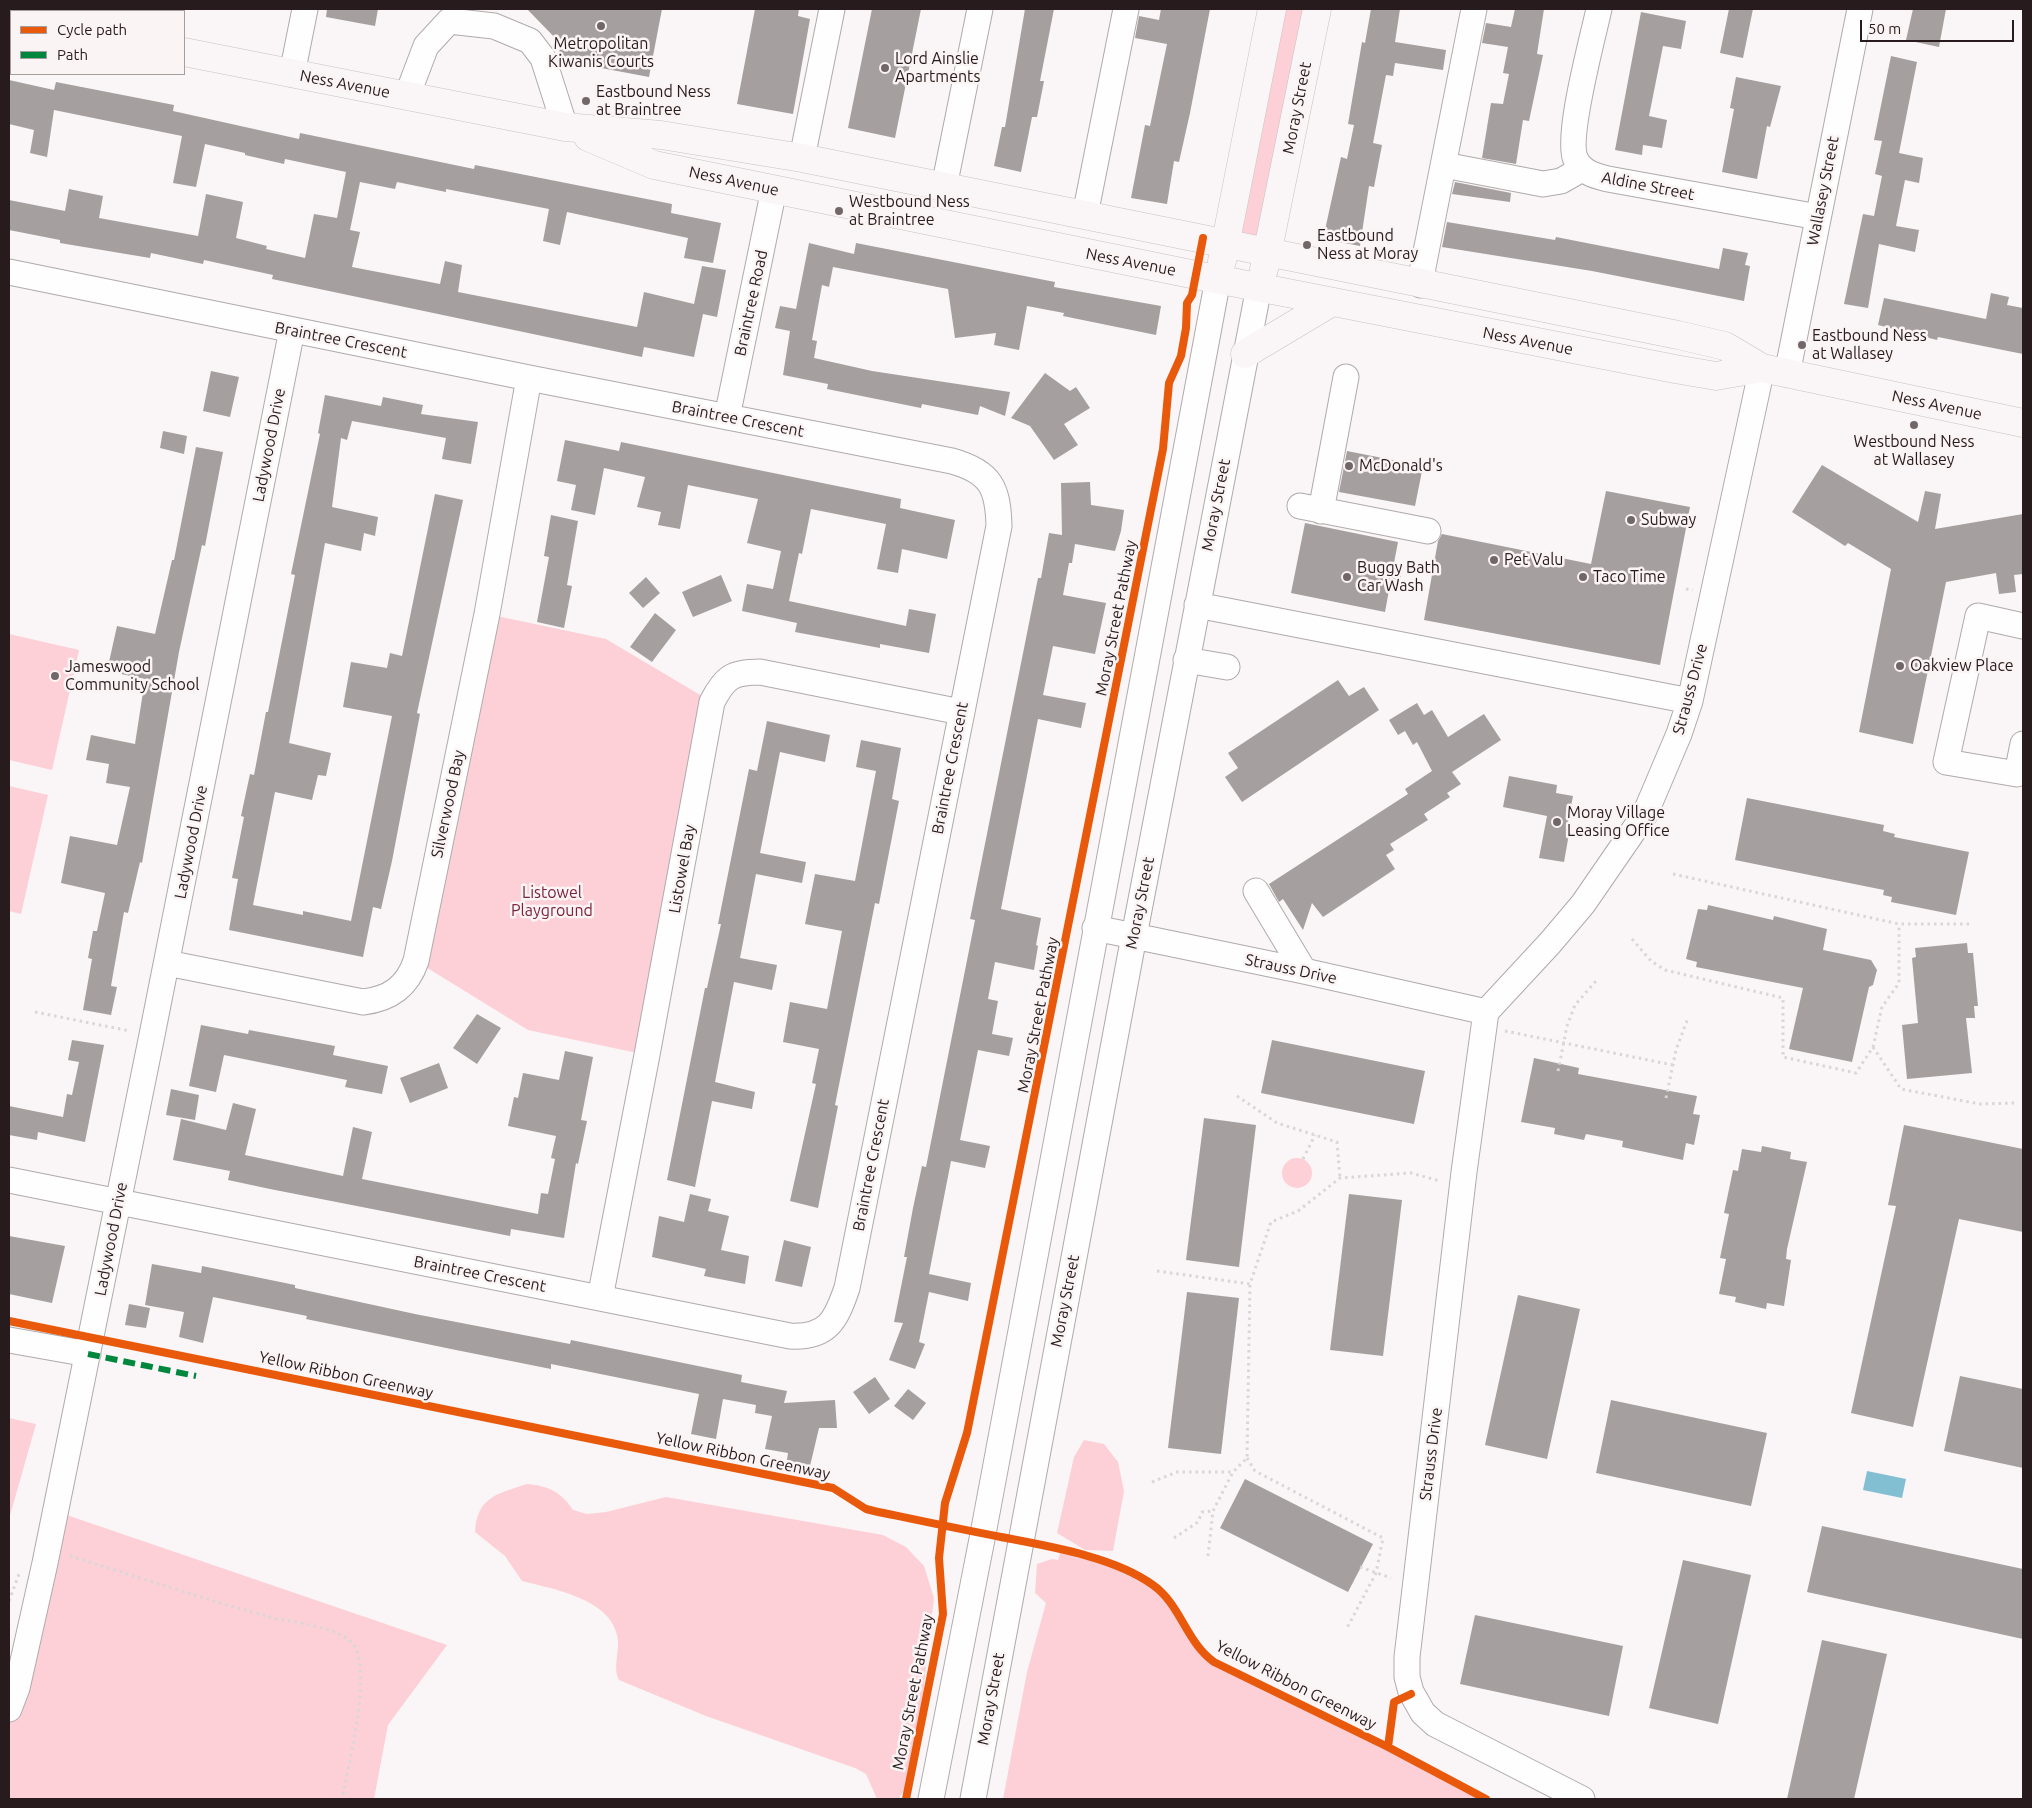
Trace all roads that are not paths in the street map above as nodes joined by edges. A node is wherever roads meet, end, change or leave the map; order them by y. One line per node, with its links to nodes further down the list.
1 (305, 9): 11 (street)
2 (832, 9): 14 (street)
3 (980, 9): 17 (street)
4 (1126, 9): 19 (street)
5 (1272, 9): 21 (main road)
6 (1317, 9): 22 (main road, Moray Street)
7 (1474, 9): 15 (street)
8 (1599, 9): 16 (street, Aldine Street)
9 (1860, 9): 20 (street, Wallasey Street)
10 (185, 52): 11 (main road, Ness Avenue)
11 (292, 74): 12 (main road, Ness Avenue)
12 (407, 96): 13 (main road, Ness Avenue); 13 (street)
13 (565, 128): 14 (main road, Ness Avenue); 18 (main road, Ness Avenue)
14 (802, 158): 17 (main road, Ness Avenue)
15 (1444, 165): 16 (street); 25 (street)
16 (1582, 169): 20 (street, Aldine Street)
17 (944, 187): 19 (main road, Ness Avenue)
18 (774, 189): 24 (main road, Ness Avenue); 33 (street, Braintree Road)
19 (1085, 215): 21 (main road, Ness Avenue)
20 (1818, 217): 30 (street, Wallasey Street)
21 (1225, 243): 22 (main road, Ness Avenue); 24 (main road)
22 (1268, 252): 25 (main road, Ness Avenue); 26 (main road, Moray Street)
23 (9, 272): 28 (street, Braintree Crescent)
24 (1218, 279): 26 (main road, Ness Avenue); 44 (street)
25 (1421, 285): 30 (main road, Ness Avenue)
26 (1259, 287): 27 (main road, Ness Avenue); 29 (street, Moray Street)
27 (1332, 302): 29 (main road); 30 (main road, Ness Avenue)
28 (292, 330): 32 (street, Braintree Crescent); 46 (street, Ladywood Drive)
29 (1245, 354): 36 (street, Moray Street)
30 (1774, 371): 34 (main road, Ness Avenue); 40 (street, Strauss Drive)
31 (1346, 377): 35 (street)
32 (529, 378): 33 (street, Braintree Crescent); 46 (street, Silverwood Bay)
33 (727, 417): 41 (street, Braintree Crescent)
34 (2023, 422)
35 (1428, 531)
36 (1197, 605): 38 (street, Moray Street); 40 (street)
37 (2023, 626): 42 (street)
38 (1186, 660): 39 (street); 45 (street, Moray Street)
39 (1227, 668)
40 (1690, 701): 48 (street, Strauss Drive)
41 (961, 712): 51 (street, Braintree Crescent); 51 (street, Listowel Bay)
42 (2023, 744)
43 (1256, 891): 47 (street)
44 (1095, 928): 45 (street, Strauss Drive); 55 (street)
45 (1134, 936): 47 (street, Strauss Drive); 56 (street, Moray Street)
46 (167, 963): 50 (street, Ladywood Drive)
47 (1304, 971): 48 (street, Strauss Drive)
48 (1486, 1012): 57 (street, Strauss Drive)
49 (9, 1180): 50 (street, Braintree Crescent)
50 (119, 1202): 51 (street, Braintree Crescent); 53 (street, Ladywood Drive)
51 (600, 1298)
52 (9, 1340): 53 (street)
53 (88, 1354): 54 (street, Ladywood Drive)
54 (9, 1709)
55 (931, 1799)
56 (973, 1799)
57 (1582, 1799)

